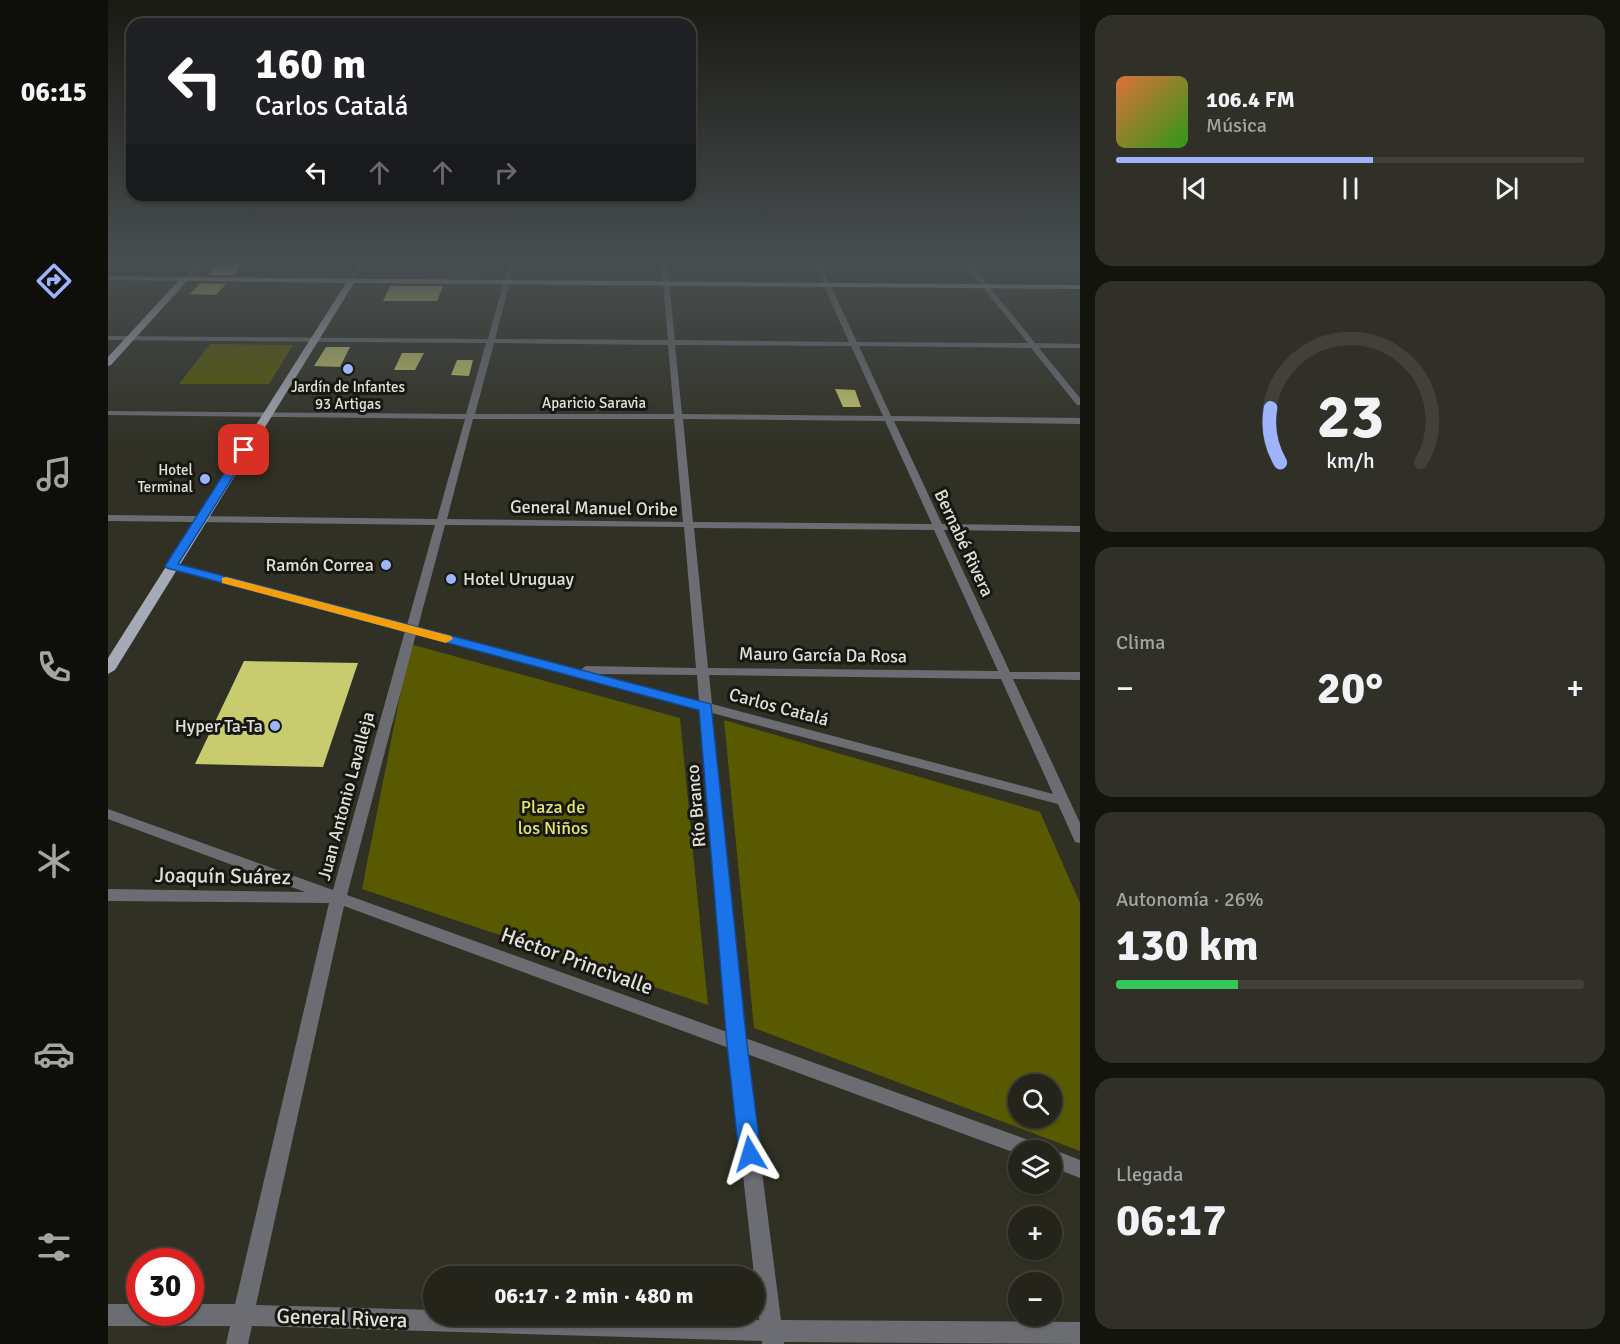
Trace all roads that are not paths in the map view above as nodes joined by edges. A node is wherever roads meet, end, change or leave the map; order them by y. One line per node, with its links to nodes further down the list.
1 (144, 326): 8 (main road)
2 (322, 326): 9 (main road)
3 (495, 326): 10 (street, Juan Antonio Lavalleja)
4 (670, 326): 11 (street, Río Branco)
5 (847, 326): 12 (street, Bernabé Rivera)
6 (1017, 326): 13 (street)
7 (108, 338): 8 (street)
8 (133, 338): 9 (street); 15 (main road)
9 (313, 340): 10 (street); 18 (main road)
10 (491, 342): 11 (street); 20 (street, Juan Antonio Lavalleja)
11 (672, 343): 12 (street); 19 (street, Río Branco)
12 (855, 343): 13 (street); 21 (street, Bernabé Rivera)
13 (1033, 345): 14 (street); 16 (street)
14 (1080, 346)
15 (108, 363)
16 (1080, 403)
17 (108, 413): 18 (street, Aparicio Saravia)
18 (266, 415): 20 (street, Aparicio Saravia); 24 (main road)
19 (678, 416): 20 (street, Aparicio Saravia); 21 (street, Aparicio Saravia); 26 (street, Río Branco)
20 (470, 417): 25 (street, Juan Antonio Lavalleja)
21 (890, 419): 22 (street, Aparicio Saravia); 27 (street, Bernabé Rivera)
22 (1080, 421)
23 (108, 518): 24 (street, General Manuel Oribe)
24 (201, 520): 25 (street, General Manuel Oribe); 29 (main road)
25 (441, 522): 26 (street, General Manuel Oribe); 30 (street, Juan Antonio Lavalleja)
26 (690, 526): 27 (street, General Manuel Oribe); 33 (street, Río Branco)
27 (939, 528): 28 (street, General Manuel Oribe); 34 (street, Bernabé Rivera)
28 (1080, 529)
29 (171, 566): 30 (street, Carlos Catalá); 31 (main road)
30 (411, 630): 32 (street, Carlos Catalá); 41 (street, Juan Antonio Lavalleja)
31 (108, 670)
32 (566, 670): 33 (street, Mauro García Da Rosa); 36 (street, Carlos Catalá)
33 (703, 672): 34 (street, Mauro García Da Rosa); 36 (street, Río Branco)
34 (1006, 675): 35 (street, Mauro García Da Rosa); 37 (street, Bernabé Rivera)
35 (1080, 676)
36 (706, 707): 37 (street, Carlos Catalá); 42 (street, Río Branco)
37 (1063, 801): 39 (street, Bernabé Rivera)
38 (108, 814): 41 (street, Héctor Princivalle)
39 (1080, 838)
40 (108, 895): 41 (street, Joaquín Suárez)
41 (338, 898): 42 (street, Héctor Princivalle); 47 (street, Juan Antonio Lavalleja)
42 (737, 1044): 43 (street, Héctor Princivalle); 49 (street, Río Branco)
43 (1008, 1142)
44 (1062, 1162): 45 (street)
45 (1080, 1168)
46 (108, 1314): 47 (street, General Rivera)
47 (244, 1315): 49 (street, General Rivera); 50 (street, Juan Antonio Lavalleja)
48 (1080, 1333): 49 (street, General Rivera)
49 (772, 1338)
50 (237, 1344)

